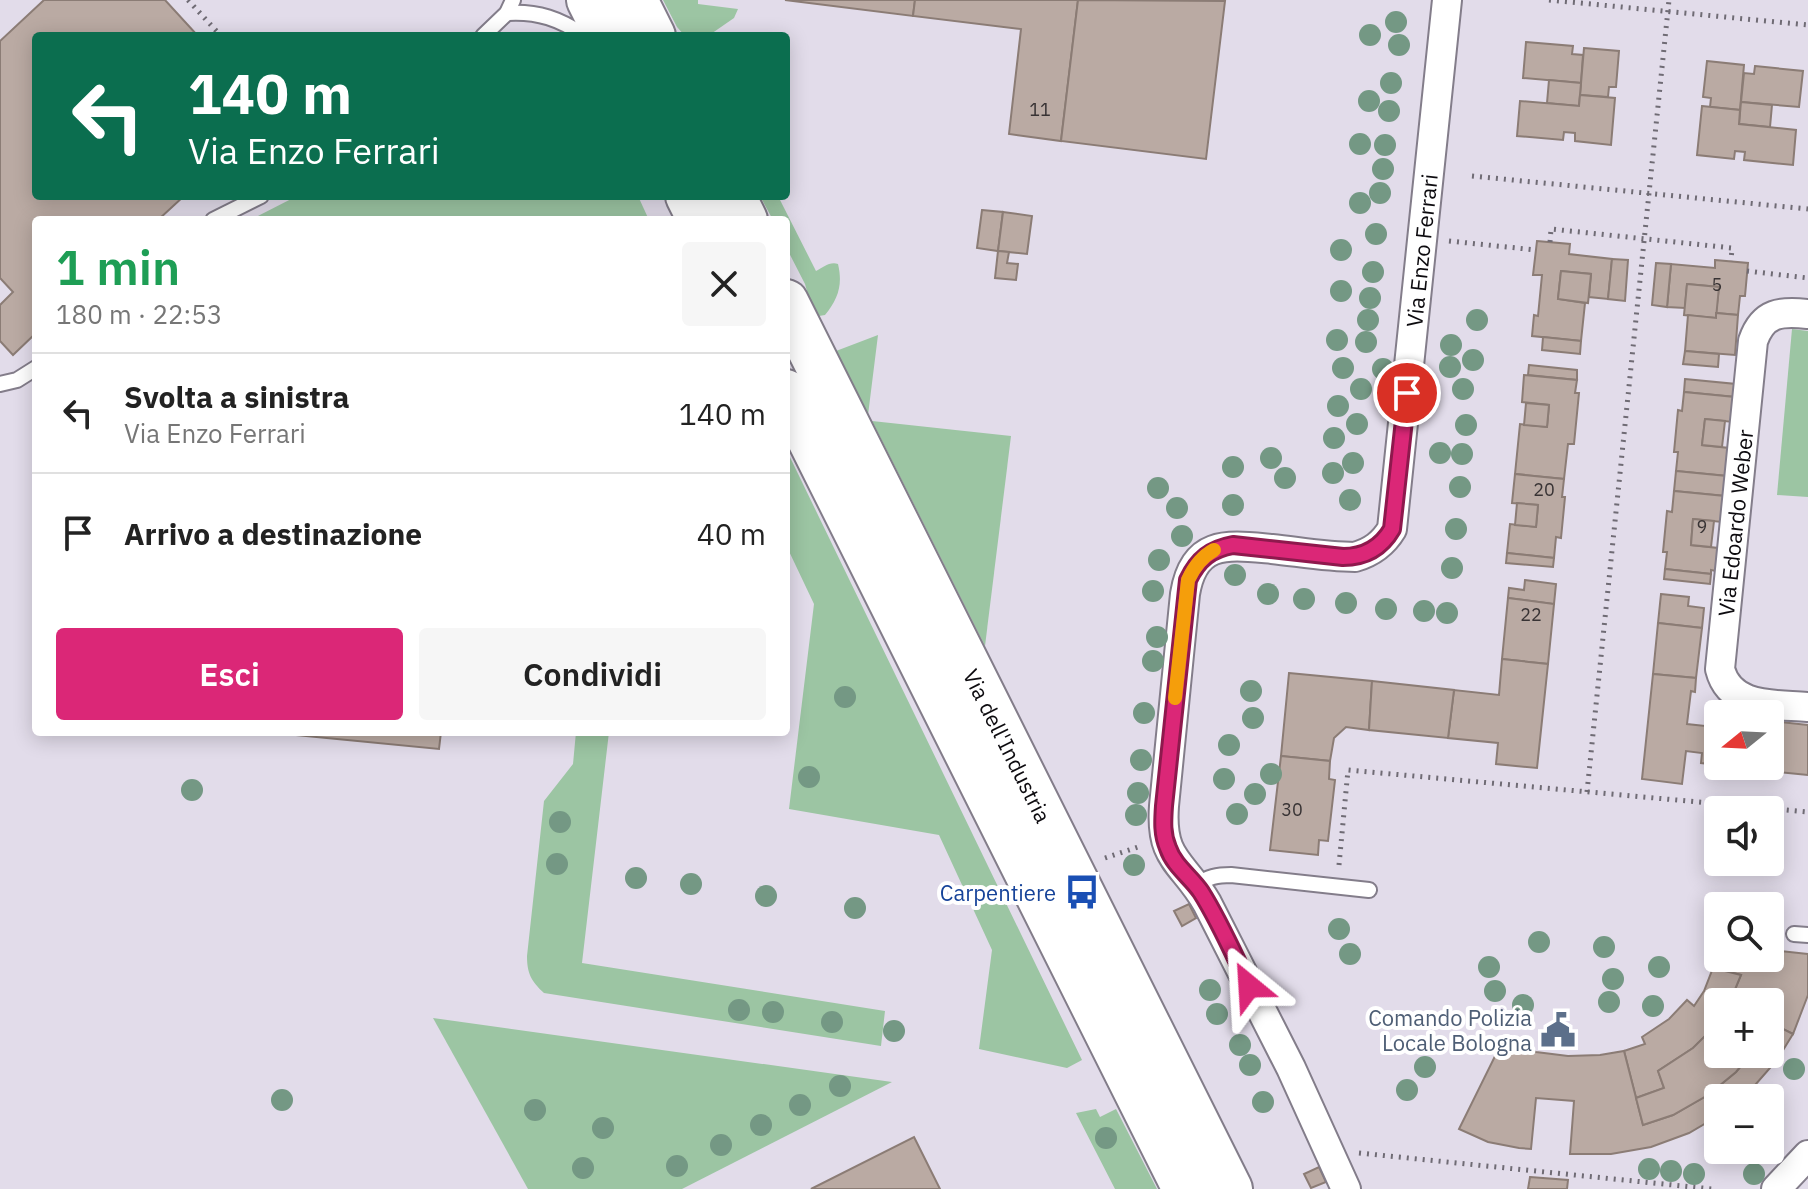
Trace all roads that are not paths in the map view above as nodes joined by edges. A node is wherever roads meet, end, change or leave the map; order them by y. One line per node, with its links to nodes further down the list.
1 (589, 0): 7 (main road)
2 (635, 0): 8 (main road)
3 (1447, 0): 17 (street, Via Enzo Ferrari)
4 (510, 7): 5 (lane); 6 (lane)
5 (487, 32)
6 (579, 32)
7 (605, 32)
8 (651, 32)
9 (253, 200): 10 (lane)
10 (221, 216)
11 (790, 310): 21 (main road, Via dell'Industria)
12 (1808, 314): 16 (street, Via Edoardo Weber)
13 (32, 371): 14 (lane)
14 (0, 384)
15 (790, 400): 20 (main road, Via dell'Industria)
16 (1808, 707)
17 (1196, 885): 18 (lane); 22 (street, Via Enzo Ferrari)
18 (1369, 890)
19 (1808, 1155): 23 (street)
20 (1185, 1189)
21 (1230, 1189)
22 (1346, 1189)
23 (1776, 1189)

